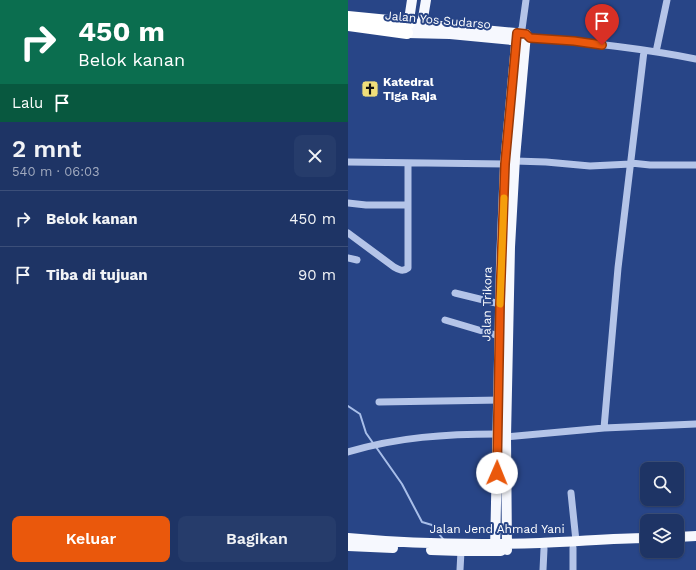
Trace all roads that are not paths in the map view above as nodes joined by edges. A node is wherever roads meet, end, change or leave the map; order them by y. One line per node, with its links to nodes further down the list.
1 (412, 0): 7 (main road)
2 (426, 0): 8 (main road)
3 (526, 0): 9 (street)
4 (667, 0): 11 (street)
5 (348, 17): 7 (highway, Jalan Yos Sudarso)
6 (348, 26): 7 (highway, Jalan Yos Sudarso)
7 (408, 28): 8 (main road, Jalan Yos Sudarso)
8 (421, 29): 9 (main road, Jalan Yos Sudarso)
9 (523, 36): 10 (street); 15 (main road, Jalan Trikora)
10 (644, 51): 11 (street); 16 (street)
11 (656, 52): 12 (street)
12 (696, 59)
13 (348, 162): 14 (street)
14 (408, 163): 15 (street); 19 (street)
15 (510, 163): 16 (street); 24 (main road, Jalan Trikora); 27 (main road, Jalan Trikora)
16 (631, 164): 17 (street); 30 (street)
17 (696, 165)
18 (348, 203): 19 (street)
19 (408, 205): 20 (street)
20 (348, 233)
21 (348, 258): 22 (street)
22 (357, 260)
23 (455, 293): 24 (street)
24 (500, 304): 26 (main road, Jalan Trikora)
25 (445, 320): 26 (street)
26 (500, 336): 27 (main road, Jalan Trikora)
27 (502, 400): 28 (street); 31 (main road, Jalan Trikora)
28 (379, 402)
29 (696, 424): 30 (street)
30 (604, 428): 31 (street)
31 (502, 435): 32 (street); 43 (main road, Jalan Trikora); 44 (main road, Jalan Trikora)
32 (348, 452)
33 (571, 493): 41 (street)
34 (696, 536): 35 (main road)
35 (684, 537)
36 (348, 538): 43 (main road, Jalan Jend Ahmad Yani)
37 (640, 539): 41 (main road, Jalan Jend Ahmad Yani)
38 (696, 542): 39 (main road)
39 (684, 543)
40 (640, 544): 41 (main road, Jalan Jend Ahmad Yani)
41 (575, 545): 44 (main road, Jalan Jend Ahmad Yani); 45 (main road, Jalan Jend Ahmad Yani); 49 (street)
42 (348, 546): 46 (main road, Jalan Jend Ahmad Yani)
43 (496, 547): 44 (main road, Jalan Jend Ahmad Yani); 46 (main road, Jalan Jend Ahmad Yani)
44 (507, 547): 45 (main road, Jalan Jend Ahmad Yani)
45 (544, 549): 48 (street)
46 (461, 551): 47 (street)
47 (460, 570)
48 (543, 570)
49 (573, 570)

